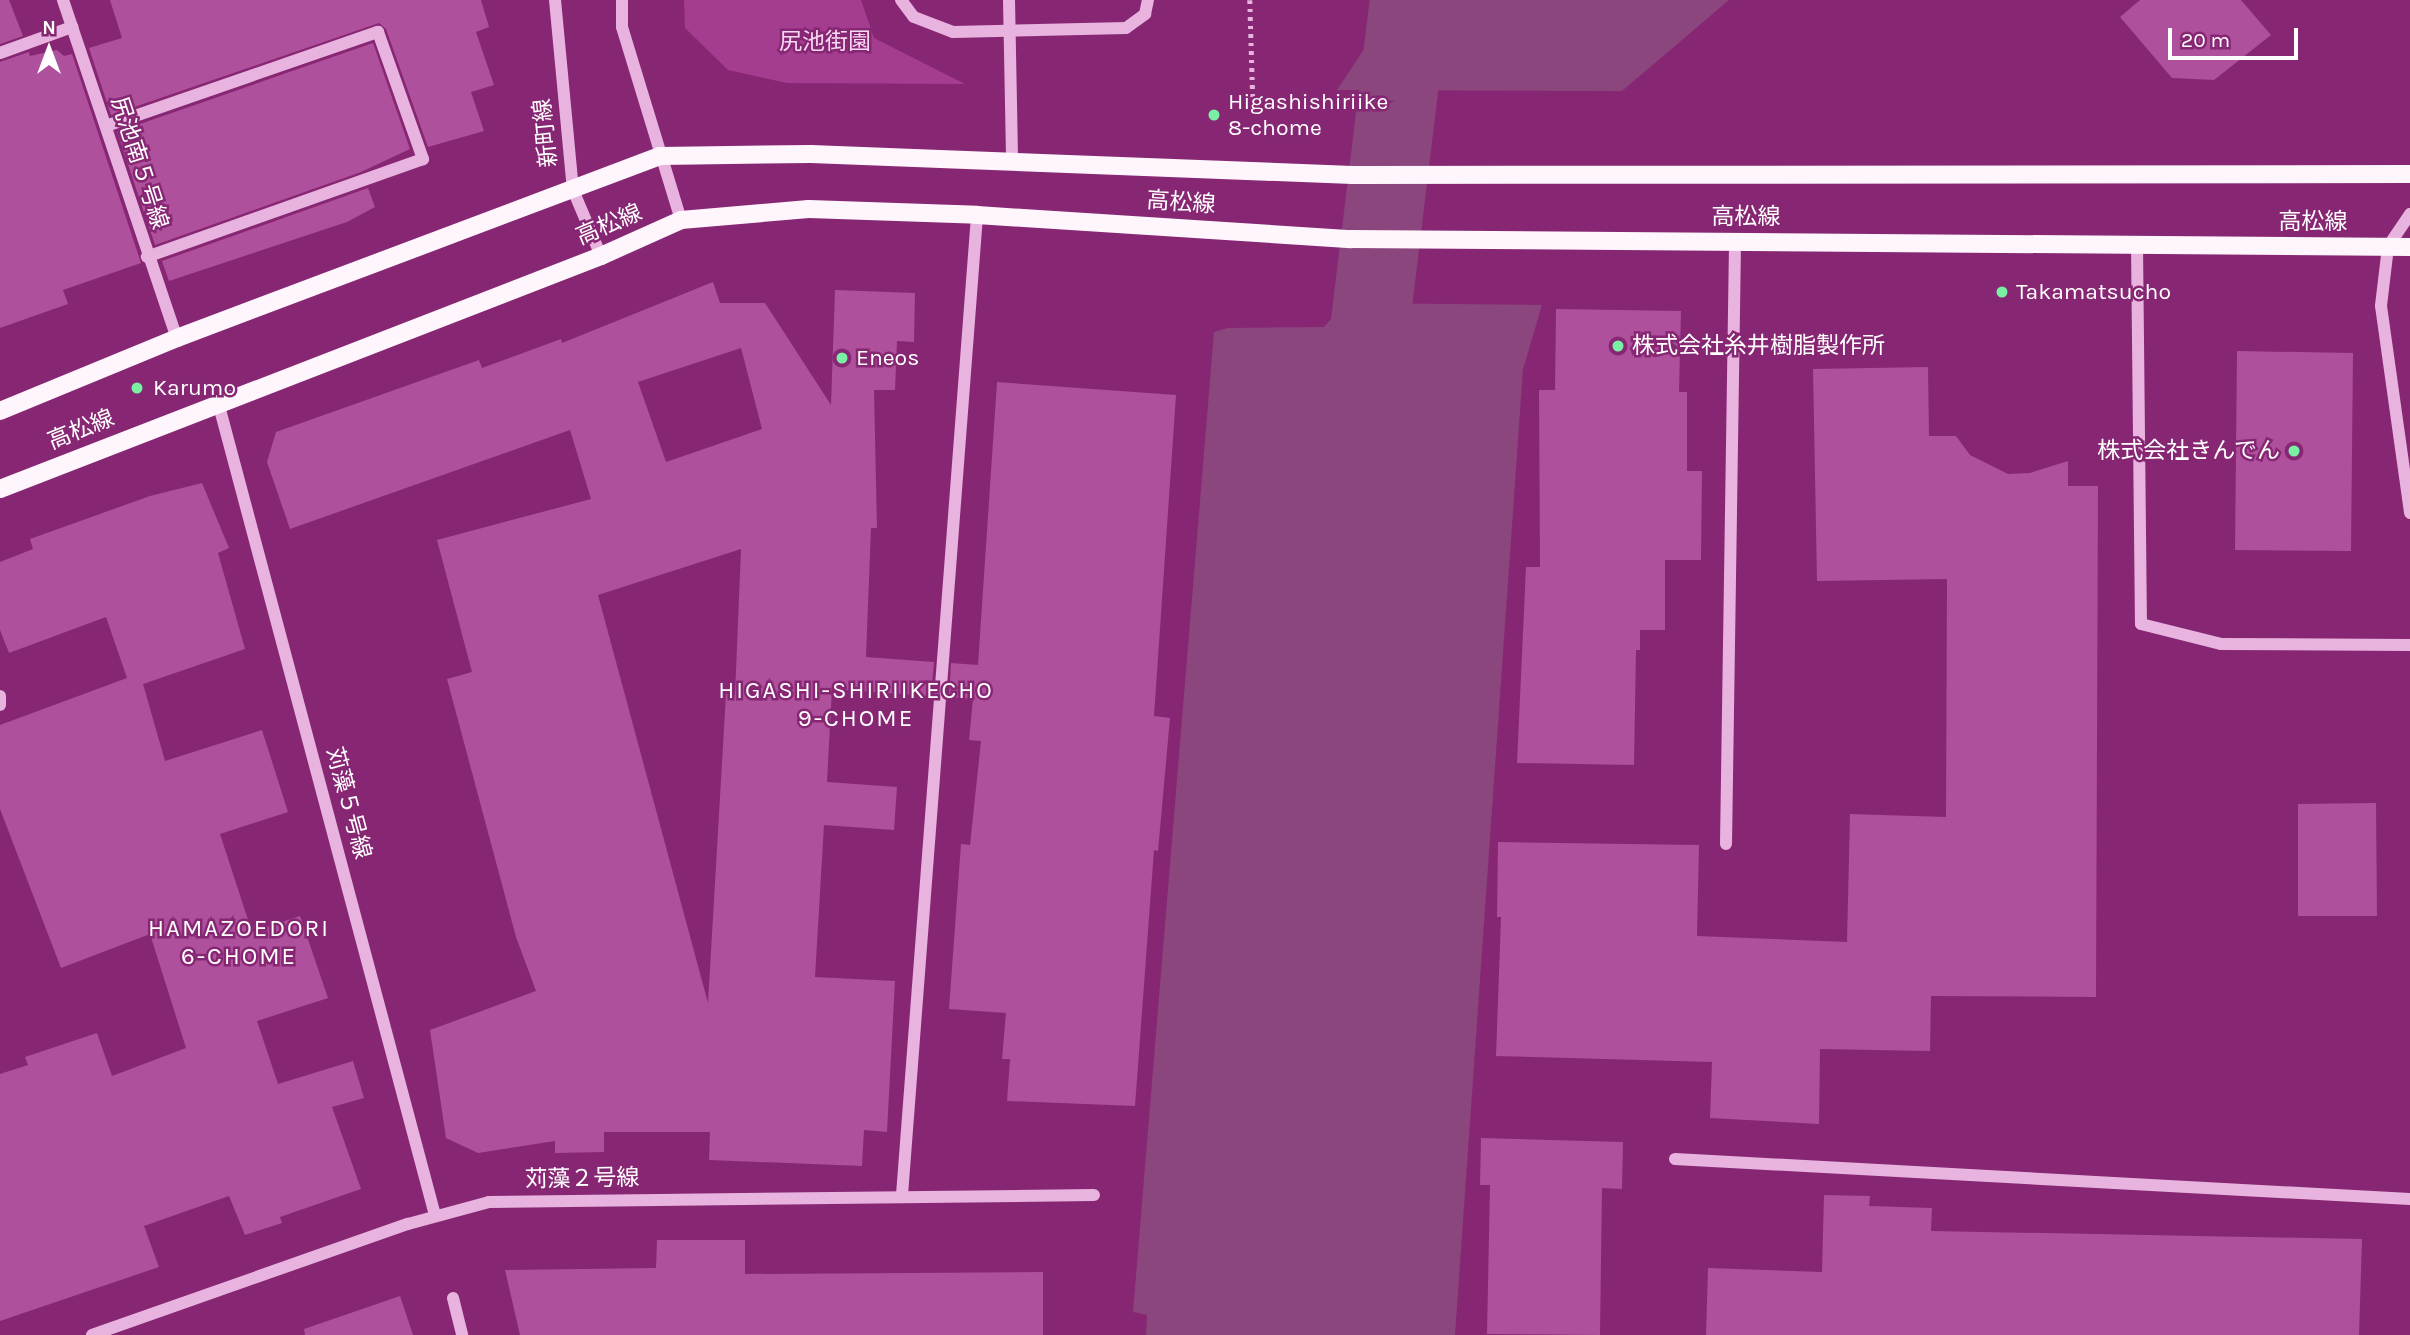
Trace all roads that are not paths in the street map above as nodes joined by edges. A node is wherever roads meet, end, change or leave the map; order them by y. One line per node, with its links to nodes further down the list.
1 (63, 0): 7 (street, 尻池南５号線)
2 (555, 0): 13 (street, 新町線)
3 (622, 0): 10 (street)
4 (901, 0): 6 (street, bridge)
5 (1009, 0): 11 (street)
6 (1148, 0)
7 (72, 27): 8 (street); 9 (street, 尻池南５号線)
8 (0, 53)
9 (106, 126): 22 (street, 尻池南５号線); 22 (street)
10 (660, 156): 11 (main road, 高松線); 13 (main road, 高松線); 16 (street)
11 (1012, 160): 12 (main road, 高松線)
12 (2410, 174)
13 (573, 190): 21 (street, 新町線); 23 (main road, 高松線)
14 (2410, 214): 19 (street)
15 (977, 215): 16 (main road, 高松線); 17 (main road, 高松線); 33 (street)
16 (681, 220): 21 (main road, 高松線)
17 (1735, 241): 18 (main road, 高松線); 31 (street)
18 (2137, 245): 19 (main road, 高松線); 28 (street)
19 (2388, 247): 20 (main road, 高松線); 27 (street)
20 (2410, 247)
21 (601, 256): 24 (main road, 高松線)
22 (147, 257): 23 (street, 尻池南５号線)
23 (177, 338): 25 (main road, 高松線)
24 (218, 402): 26 (main road, 高松線); 36 (street, 苅藻５号線)
25 (0, 411)
26 (0, 489)
27 (2410, 513)
28 (2410, 645)
29 (0, 696): 30 (street)
30 (0, 705)
31 (1726, 844)
32 (1675, 1159): 35 (street)
33 (902, 1195): 34 (street, 苅藻２号線); 36 (street, 苅藻２号線)
34 (1094, 1195)
35 (2410, 1199)
36 (435, 1216): 38 (street, 苅藻２号線)
37 (453, 1298): 39 (street)
38 (92, 1335)
39 (461, 1335)

